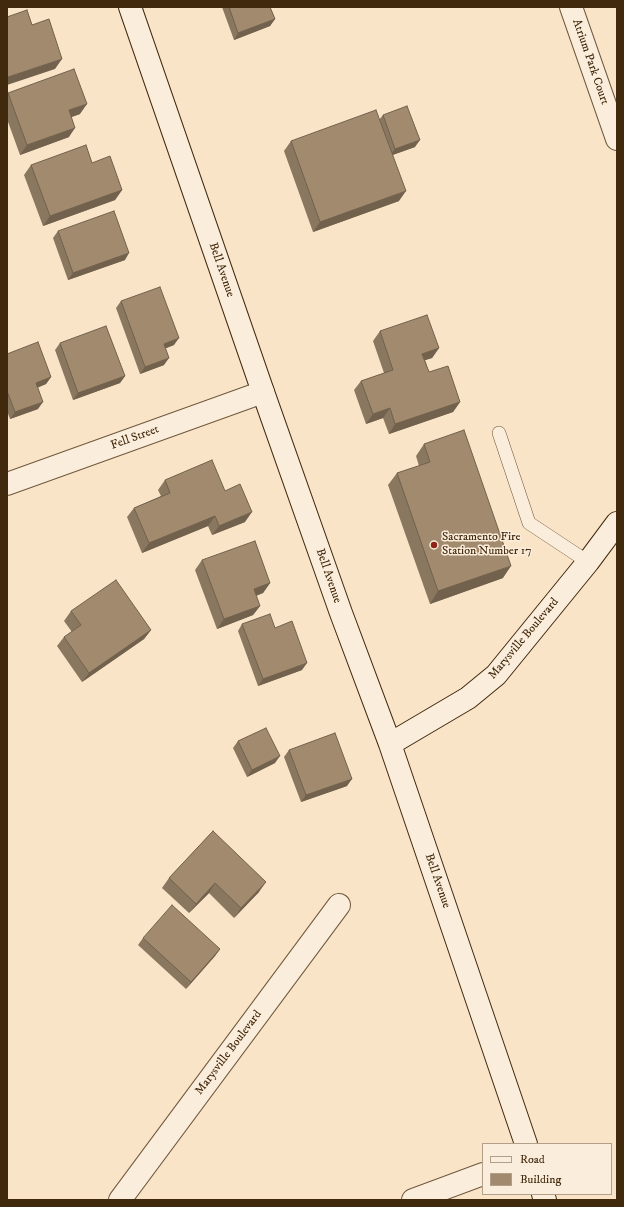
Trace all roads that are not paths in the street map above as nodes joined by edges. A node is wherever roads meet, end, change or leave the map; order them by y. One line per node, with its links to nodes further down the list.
1 (130, 7): 4 (main road, Bell Avenue)
2 (571, 7): 3 (main road, Atrium Park Court)
3 (617, 139)
4 (263, 392): 6 (main road, Fell Street); 9 (main road, Bell Avenue)
5 (499, 433): 8 (lane)
6 (7, 484)
7 (617, 523): 8 (main road, Marysville Boulevard)
8 (588, 562): 9 (main road, Marysville Boulevard)
9 (390, 744): 11 (main road, Bell Avenue)
10 (339, 905): 13 (main road, Marysville Boulevard)
11 (526, 1143)
12 (482, 1174): 14 (main road)
13 (120, 1200)
14 (413, 1200)

